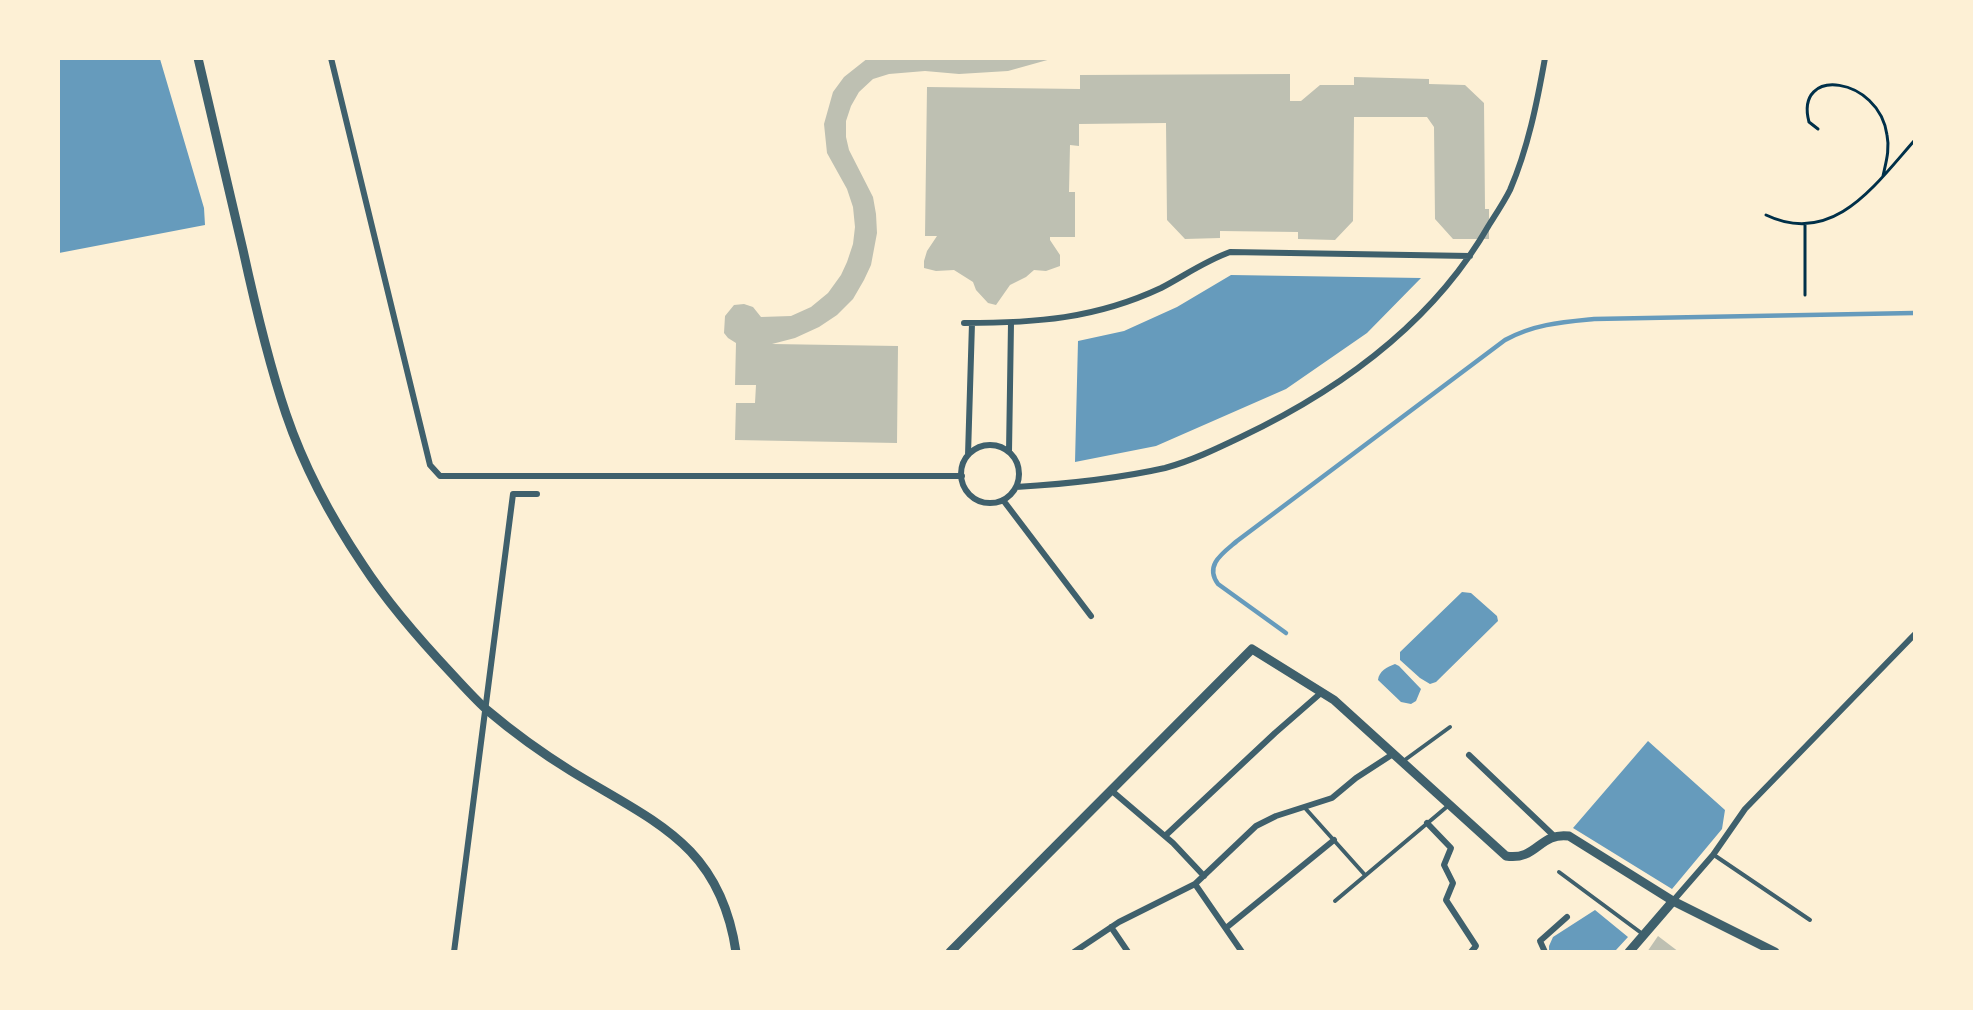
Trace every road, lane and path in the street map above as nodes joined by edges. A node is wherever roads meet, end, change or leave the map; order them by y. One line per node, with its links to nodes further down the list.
1 (198, 58): 23 (street)
2 (331, 58): 16 (street)
3 (1545, 58): 9 (street)
4 (1818, 129): 6 (path)
5 (1914, 141): 6 (path)
6 (1883, 176): 8 (path)
7 (1766, 215): 8 (path)
8 (1805, 224): 10 (path)
9 (1470, 256): 13 (street); 17 (street)
10 (1805, 295)
11 (964, 323): 12 (street)
12 (972, 323): 13 (street); 15 (street)
13 (1011, 323): 14 (street)
14 (1009, 452): 15 (street); 17 (street)
15 (968, 455): 16 (street)
16 (962, 476): 19 (street)
17 (1016, 487): 19 (street)
18 (537, 494): 23 (street)
19 (1003, 500): 20 (street)
20 (1091, 616)
21 (1914, 635): 35 (street)
22 (1322, 692): 25 (street); 28 (street); 32 (street)
23 (487, 710): 47 (street); 48 (street)
24 (1450, 727): 27 (lane)
25 (1393, 754): 27 (street); 30 (street)
26 (1469, 755): 33 (street)
27 (1402, 763): 29 (street)
28 (1112, 791): 32 (street); 49 (street)
29 (1449, 805): 31 (lane); 33 (street)
30 (1305, 808): 34 (lane); 38 (street)
31 (1427, 823): 37 (lane); 53 (street)
32 (1165, 836): 38 (street)
33 (1554, 836): 41 (street)
34 (1334, 840): 37 (lane); 45 (street)
35 (1713, 855): 41 (street); 43 (lane)
36 (1559, 872): 46 (lane)
37 (1365, 875): 40 (lane)
38 (1204, 876): 39 (street)
39 (1195, 884): 44 (street); 45 (street)
40 (1335, 901)
41 (1672, 901): 46 (street); 56 (street)
42 (1567, 917): 54 (street)
43 (1810, 920)
44 (1111, 927): 50 (street); 51 (street)
45 (1226, 928): 52 (street)
46 (1644, 935): 55 (street)
47 (454, 951)
48 (736, 951)
49 (950, 951)
50 (1074, 951)
51 (1128, 951)
52 (1242, 951)
53 (1472, 951)
54 (1545, 951)
55 (1629, 951)
56 (1775, 951)

